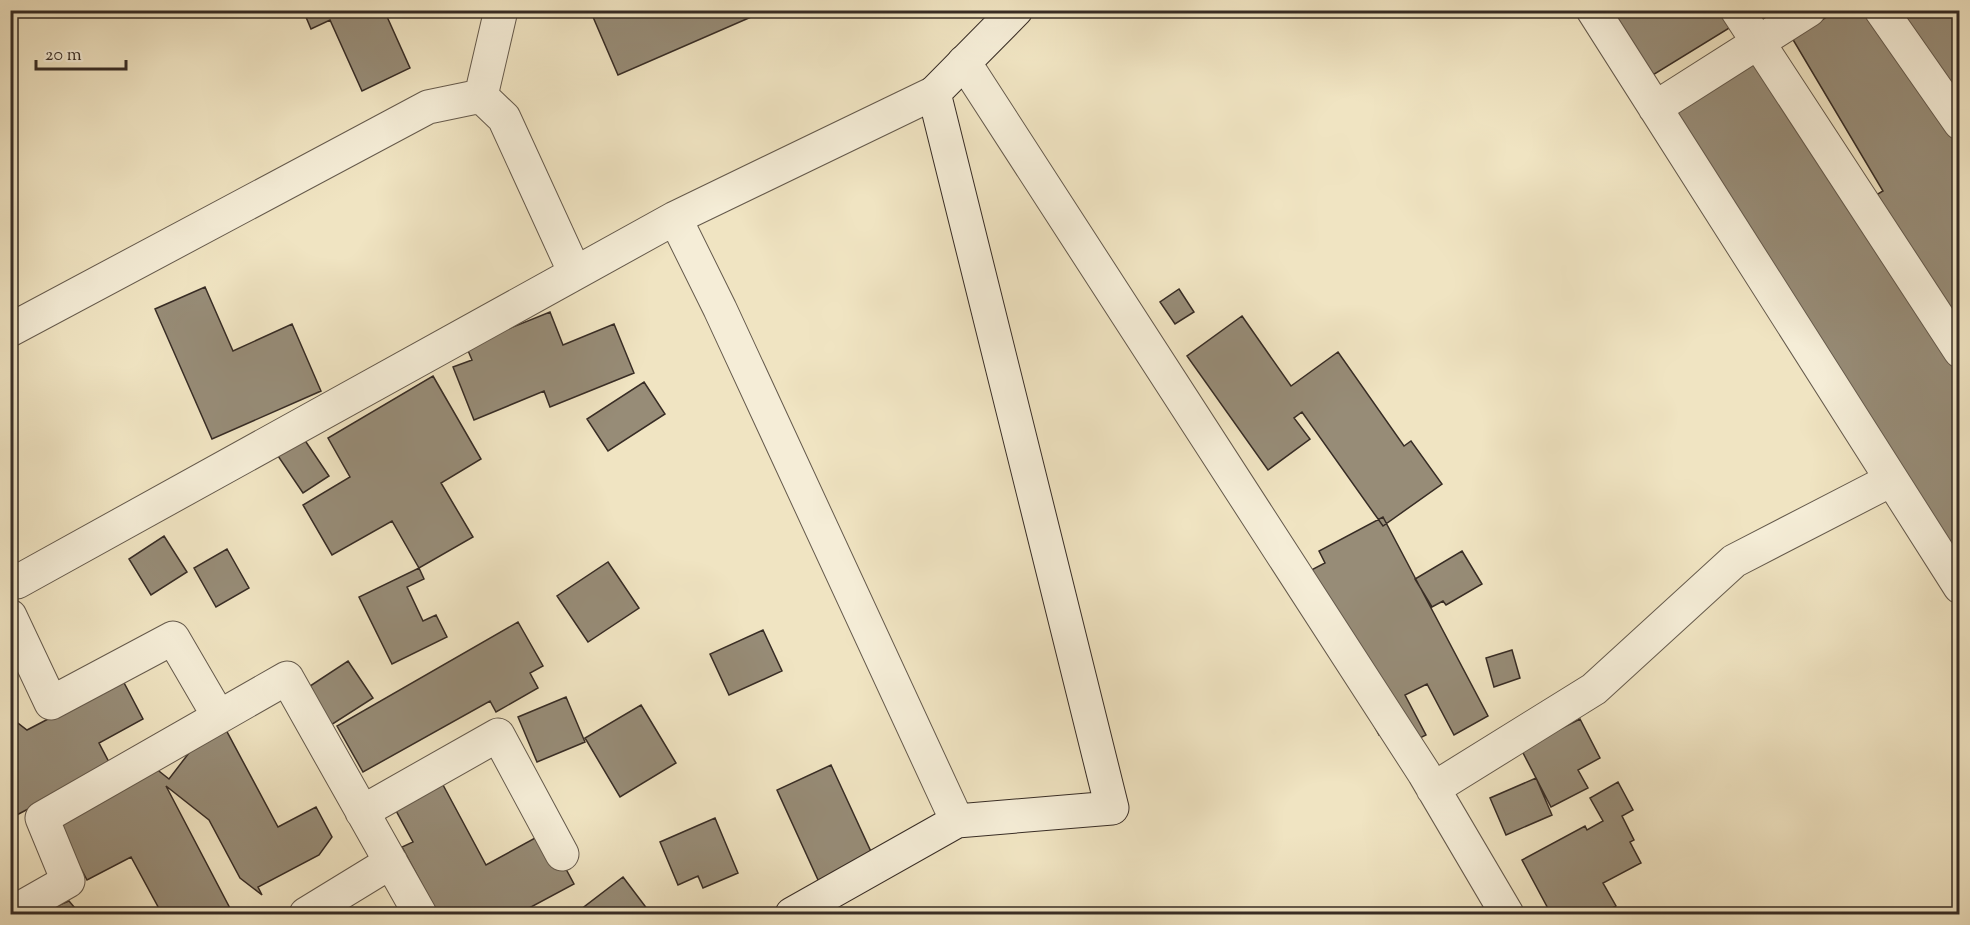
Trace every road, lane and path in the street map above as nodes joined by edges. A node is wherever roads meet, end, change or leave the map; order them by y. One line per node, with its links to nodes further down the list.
1 (501, 10): 10 (street)
2 (1016, 10): 8 (street)
3 (1593, 10): 11 (street)
4 (1737, 10): 7 (street)
5 (1809, 10): 7 (street)
6 (1881, 10): 12 (street)
7 (1757, 44): 11 (street); 16 (street)
8 (964, 62): 9 (street); 22 (street)
9 (934, 93): 13 (street); 24 (street)
10 (481, 96): 14 (street); 15 (street)
11 (1655, 108): 17 (street)
12 (1959, 123)
13 (675, 218): 14 (street); 24 (street)
14 (575, 273): 18 (street)
15 (10, 330)
16 (1959, 351)
17 (1891, 480): 19 (street); 22 (street)
18 (10, 582)
19 (1959, 587)
20 (10, 616): 21 (street)
21 (219, 717): 23 (street); 27 (street)
22 (1433, 789): 31 (street)
23 (362, 812): 25 (street); 26 (street)
24 (957, 821): 30 (street)
25 (562, 854)
26 (391, 862): 28 (street); 29 (street)
27 (10, 914)
28 (306, 915)
29 (420, 915)
30 (792, 915)
31 (1507, 915)

